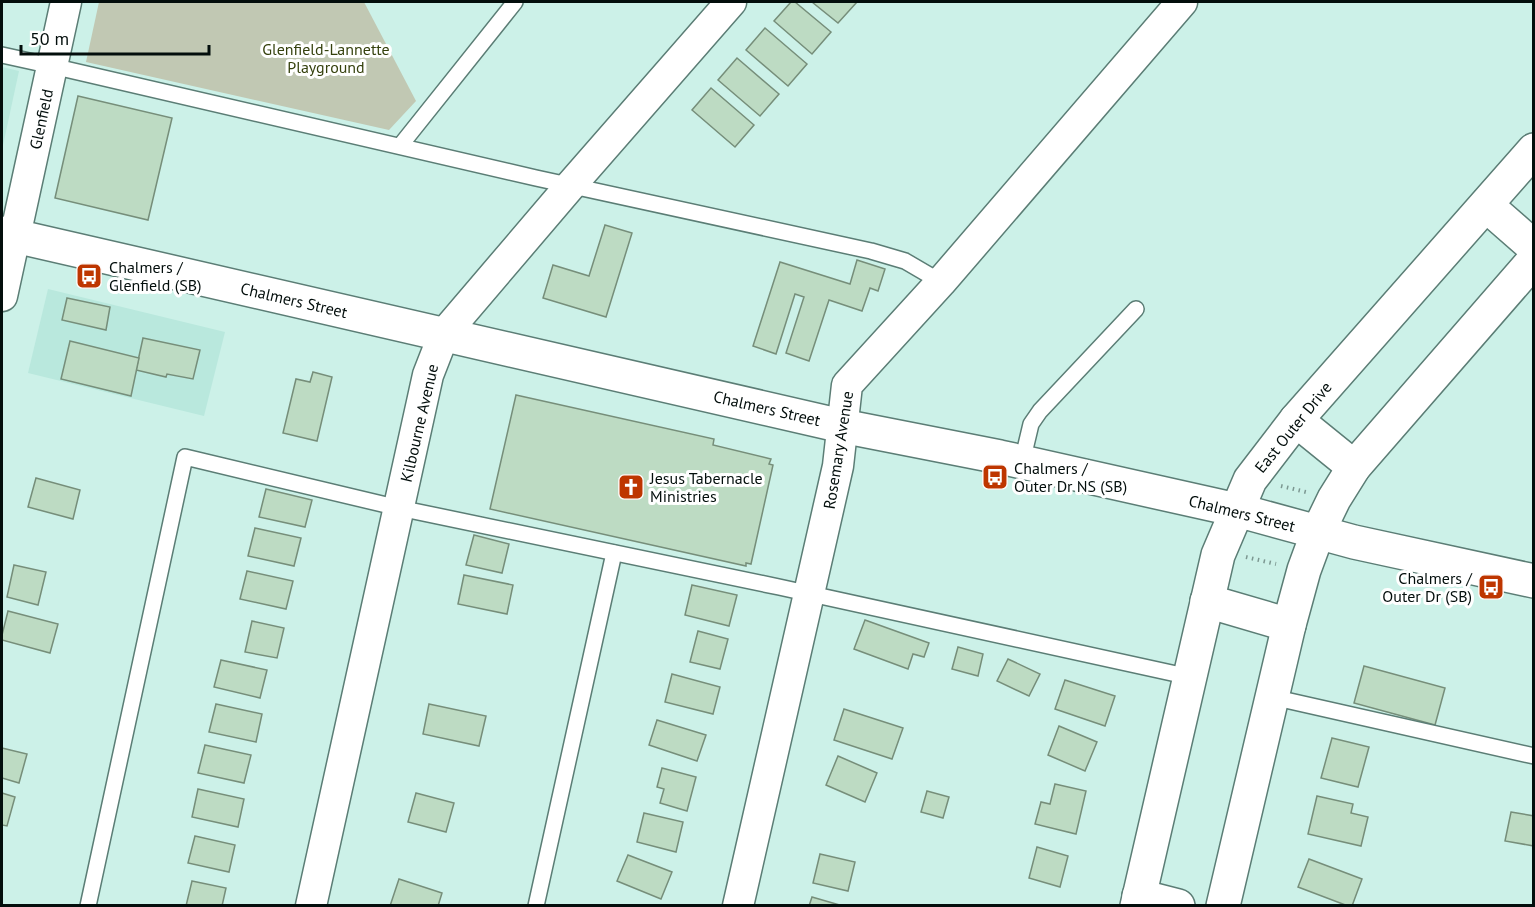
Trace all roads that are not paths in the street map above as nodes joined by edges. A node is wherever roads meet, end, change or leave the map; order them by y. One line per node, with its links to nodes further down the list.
1 (66, 2): 6 (street, Glenfield)
2 (515, 2): 7 (lane)
3 (730, 2): 9 (street, Kilbourne Avenue)
4 (1182, 2): 14 (street, Rosemary Avenue)
5 (2, 55): 6 (lane)
6 (52, 66): 7 (lane); 11 (street, Glenfield)
7 (400, 146): 9 (lane)
8 (1533, 150): 10 (street, East Outer Drive)
9 (571, 185): 14 (lane); 17 (street, Kilbourne Avenue)
10 (1486, 205): 12 (street); 18 (street, East Outer Drive)
11 (8, 235): 15 (street, Glenfield); 17 (street, Chalmers Street)
12 (1533, 247)
13 (1533, 260): 21 (street)
14 (941, 282): 19 (street, Rosemary Avenue)
15 (2, 296)
16 (1136, 309): 20 (lane)
17 (444, 334): 19 (street, Chalmers Street); 22 (street, Kilbourne Avenue)
18 (1296, 420): 21 (street); 23 (street, East Outer Drive)
19 (842, 426): 20 (street, Chalmers Street); 27 (street, Rosemary Avenue)
20 (1022, 462): 23 (street, Chalmers Street)
21 (1354, 467): 24 (street)
22 (399, 508): 25 (lane); 34 (lane); 35 (street, Kilbourne Avenue)
23 (1237, 510): 24 (street, Chalmers Street); 28 (street, East Outer Drive)
24 (1318, 532): 26 (street, Chalmers Street); 29 (street)
25 (614, 553): 27 (lane); 36 (lane)
26 (1533, 581)
27 (809, 594): 30 (lane); 37 (street, Rosemary Avenue)
28 (1207, 601): 29 (street); 30 (street, East Outer Drive)
29 (1289, 625): 31 (street)
30 (1190, 677): 33 (street, East Outer Drive)
31 (1272, 697): 32 (lane); 39 (street)
32 (1533, 756)
33 (1138, 901): 38 (street)
34 (88, 906)
35 (311, 906)
36 (536, 906)
37 (738, 906)
38 (1178, 906)
39 (1223, 906)

